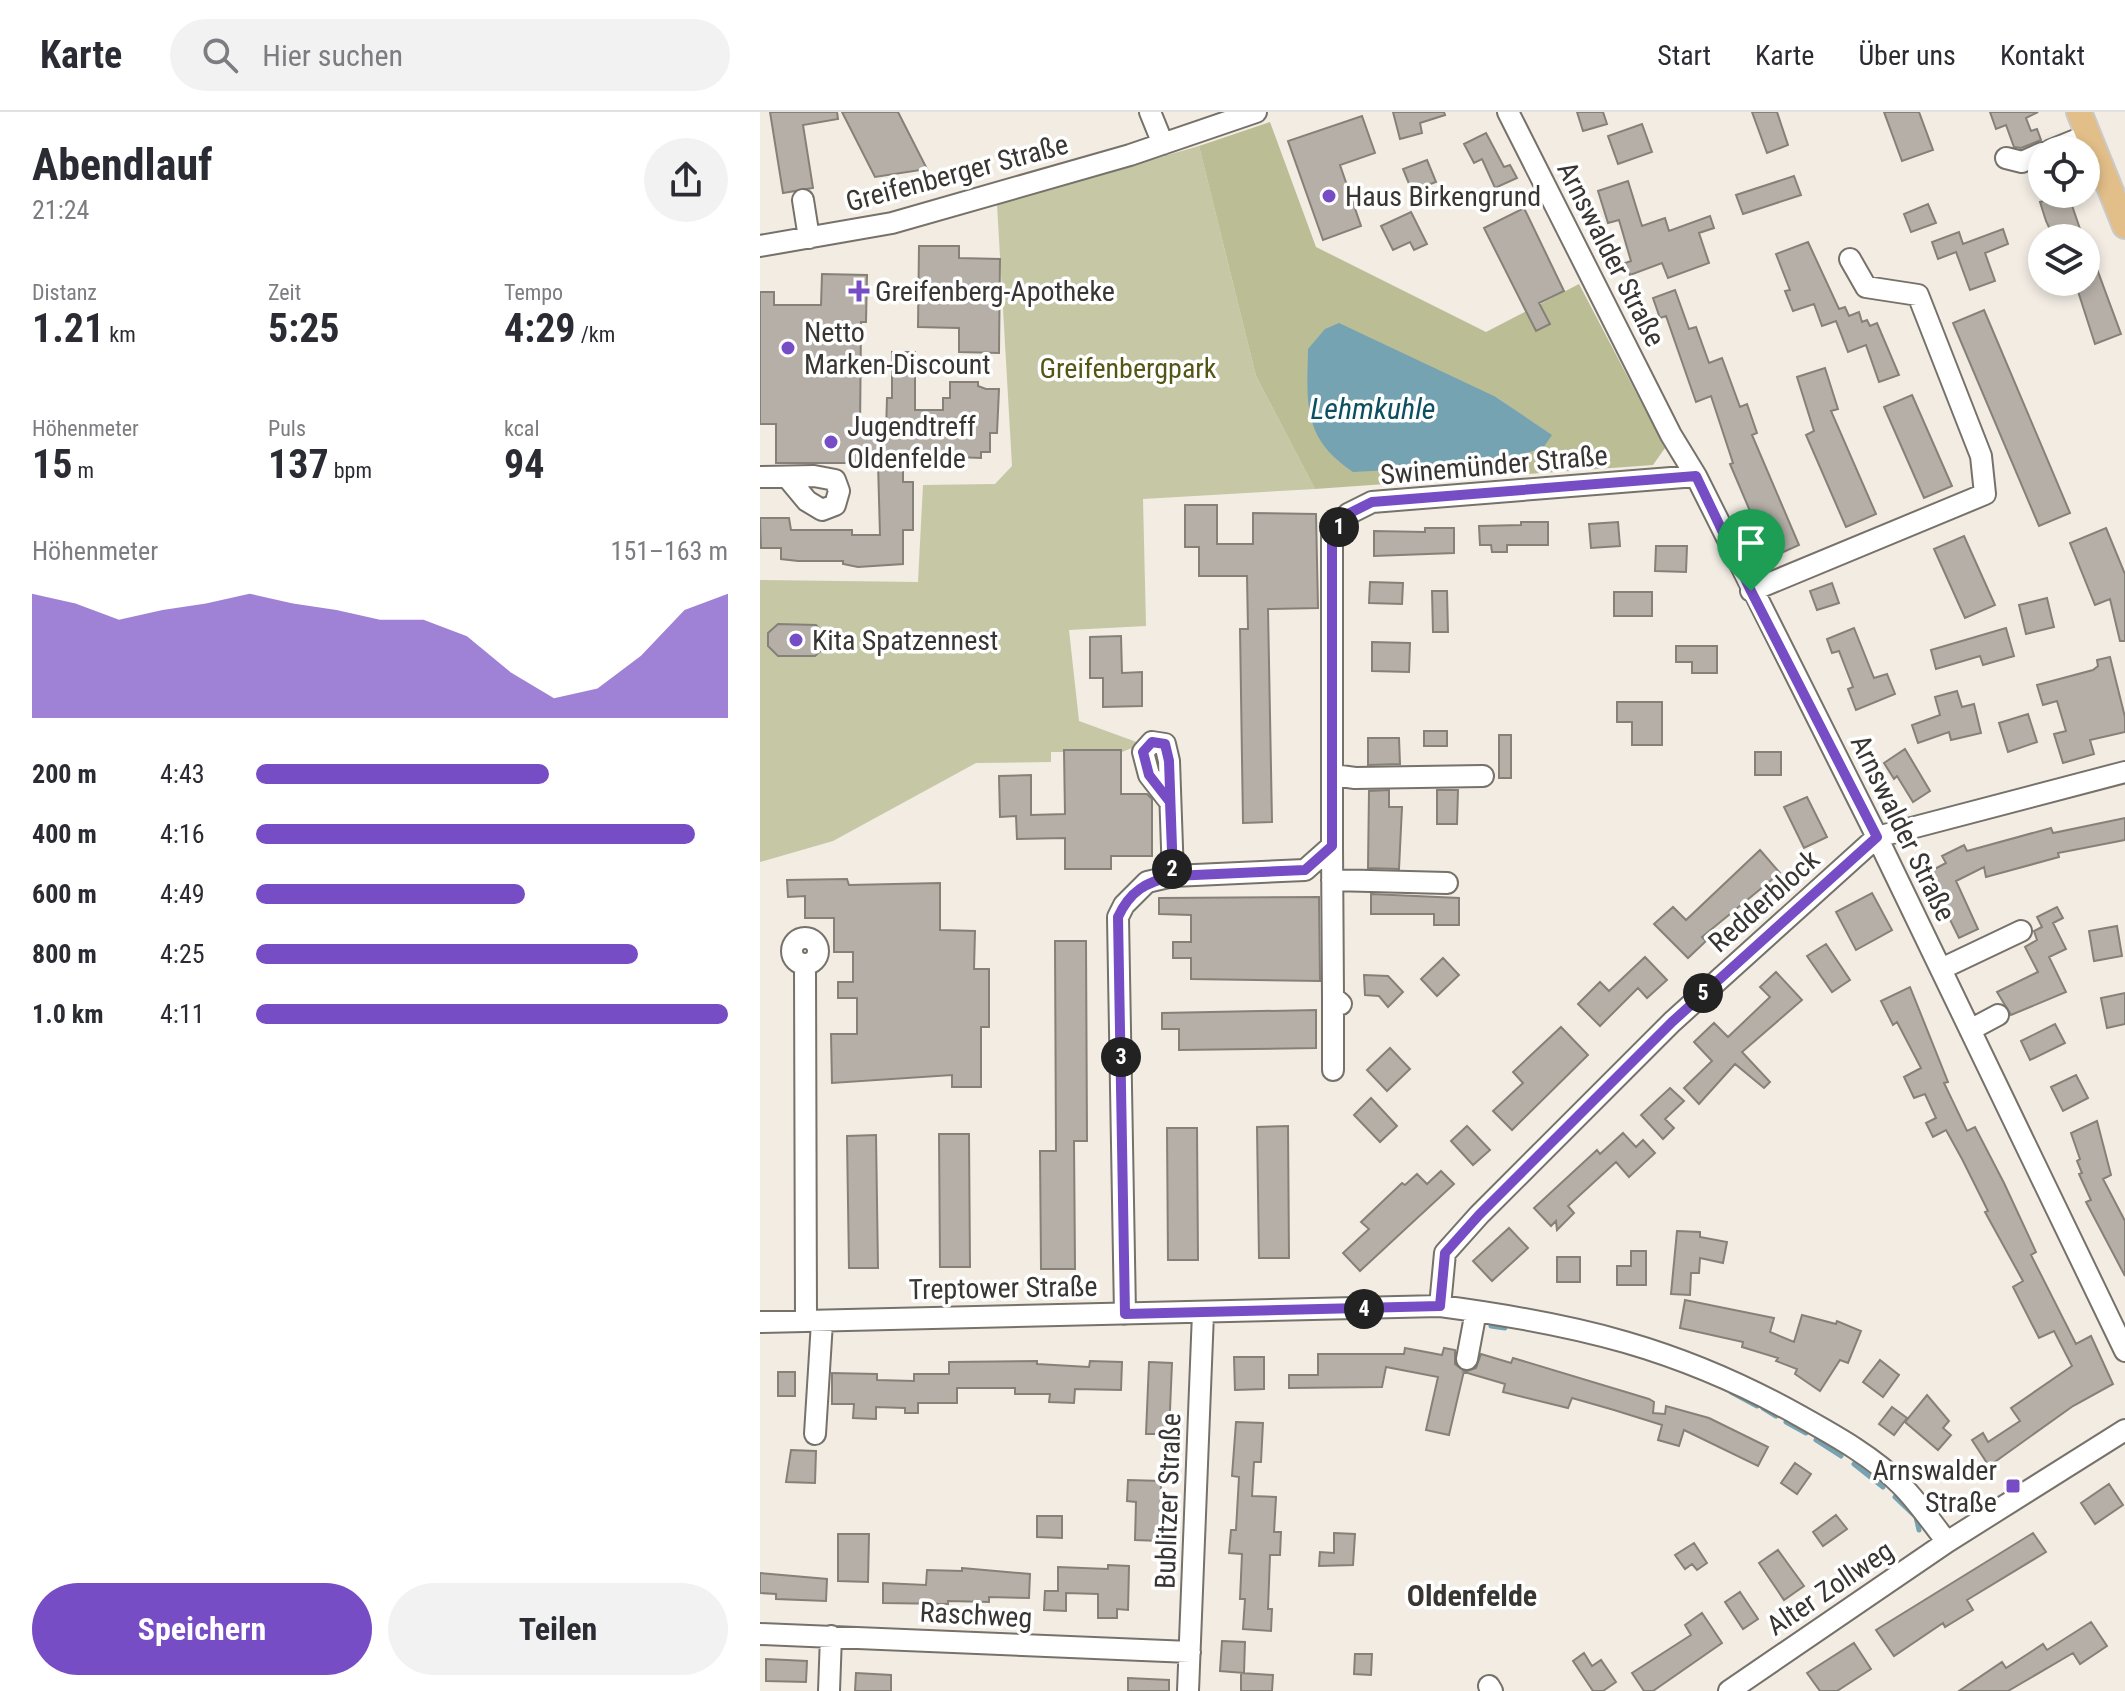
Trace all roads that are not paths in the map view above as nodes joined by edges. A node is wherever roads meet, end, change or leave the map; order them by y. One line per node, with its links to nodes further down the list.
1 (1150, 112): 6 (street)
2 (1256, 112): 6 (street, Greifenberger Straße)
3 (1508, 112): 14 (street, Arnswalder Straße)
4 (2084, 123): 5 (street); 10 (main road)
5 (2068, 136)
6 (1163, 144): 11 (street, Greifenberger Straße)
7 (2006, 158): 8 (street)
8 (2028, 159)
9 (803, 200): 11 (street)
10 (2125, 226)
11 (809, 238): 12 (street, Greifenberger Straße)
12 (760, 246)
13 (1850, 259): 17 (street)
14 (1696, 476): 17 (street, Arnswalder Straße); 19 (street, Swinemünder Straße)
15 (760, 477): 16 (street)
16 (787, 477)
17 (1751, 591): 22 (street, Arnswalder Straße)
18 (2125, 772): 22 (street, Redderblock)
19 (1333, 775): 20 (street); 23 (street, Swinemünder Straße)
20 (1483, 776)
21 (1170, 802): 24 (street)
22 (1877, 837): 29 (street, Arnswalder Straße); 33 (street, Redderblock)
23 (1332, 846): 24 (street); 25 (street, Swinemünder Straße)
24 (1173, 876): 36 (street)
25 (1332, 880): 26 (street); 32 (street, Swinemünder Straße)
26 (1447, 883)
27 (2021, 931): 29 (street)
28 (805, 964): 37 (street)
29 (1941, 969): 31 (street, Arnswalder Straße)
30 (1998, 1015): 31 (street)
31 (1970, 1030): 39 (street, Arnswalder Straße)
32 (1333, 1070)
33 (1440, 1306): 34 (street, Treptower Straße); 35 (street, Treptower Straße)
34 (1476, 1311): 40 (street); 43 (street, Treptower Straße)
35 (1203, 1313): 36 (street, Treptower Straße); 46 (street, Bublitzer Straße)
36 (1125, 1314): 37 (street, Treptower Straße)
37 (814, 1321): 38 (street, Treptower Straße); 42 (street)
38 (760, 1322)
39 (2125, 1351)
40 (1467, 1359)
41 (2124, 1432): 43 (street, Alter Zollweg)
42 (815, 1434)
43 (1947, 1542): 49 (street, Alter Zollweg)
44 (760, 1634): 45 (street, Raschweg)
45 (831, 1636): 46 (street, Raschweg); 47 (street)
46 (1190, 1652): 48 (street, Bublitzer Straße)
47 (829, 1691)
48 (1188, 1691)
49 (1729, 1691)

